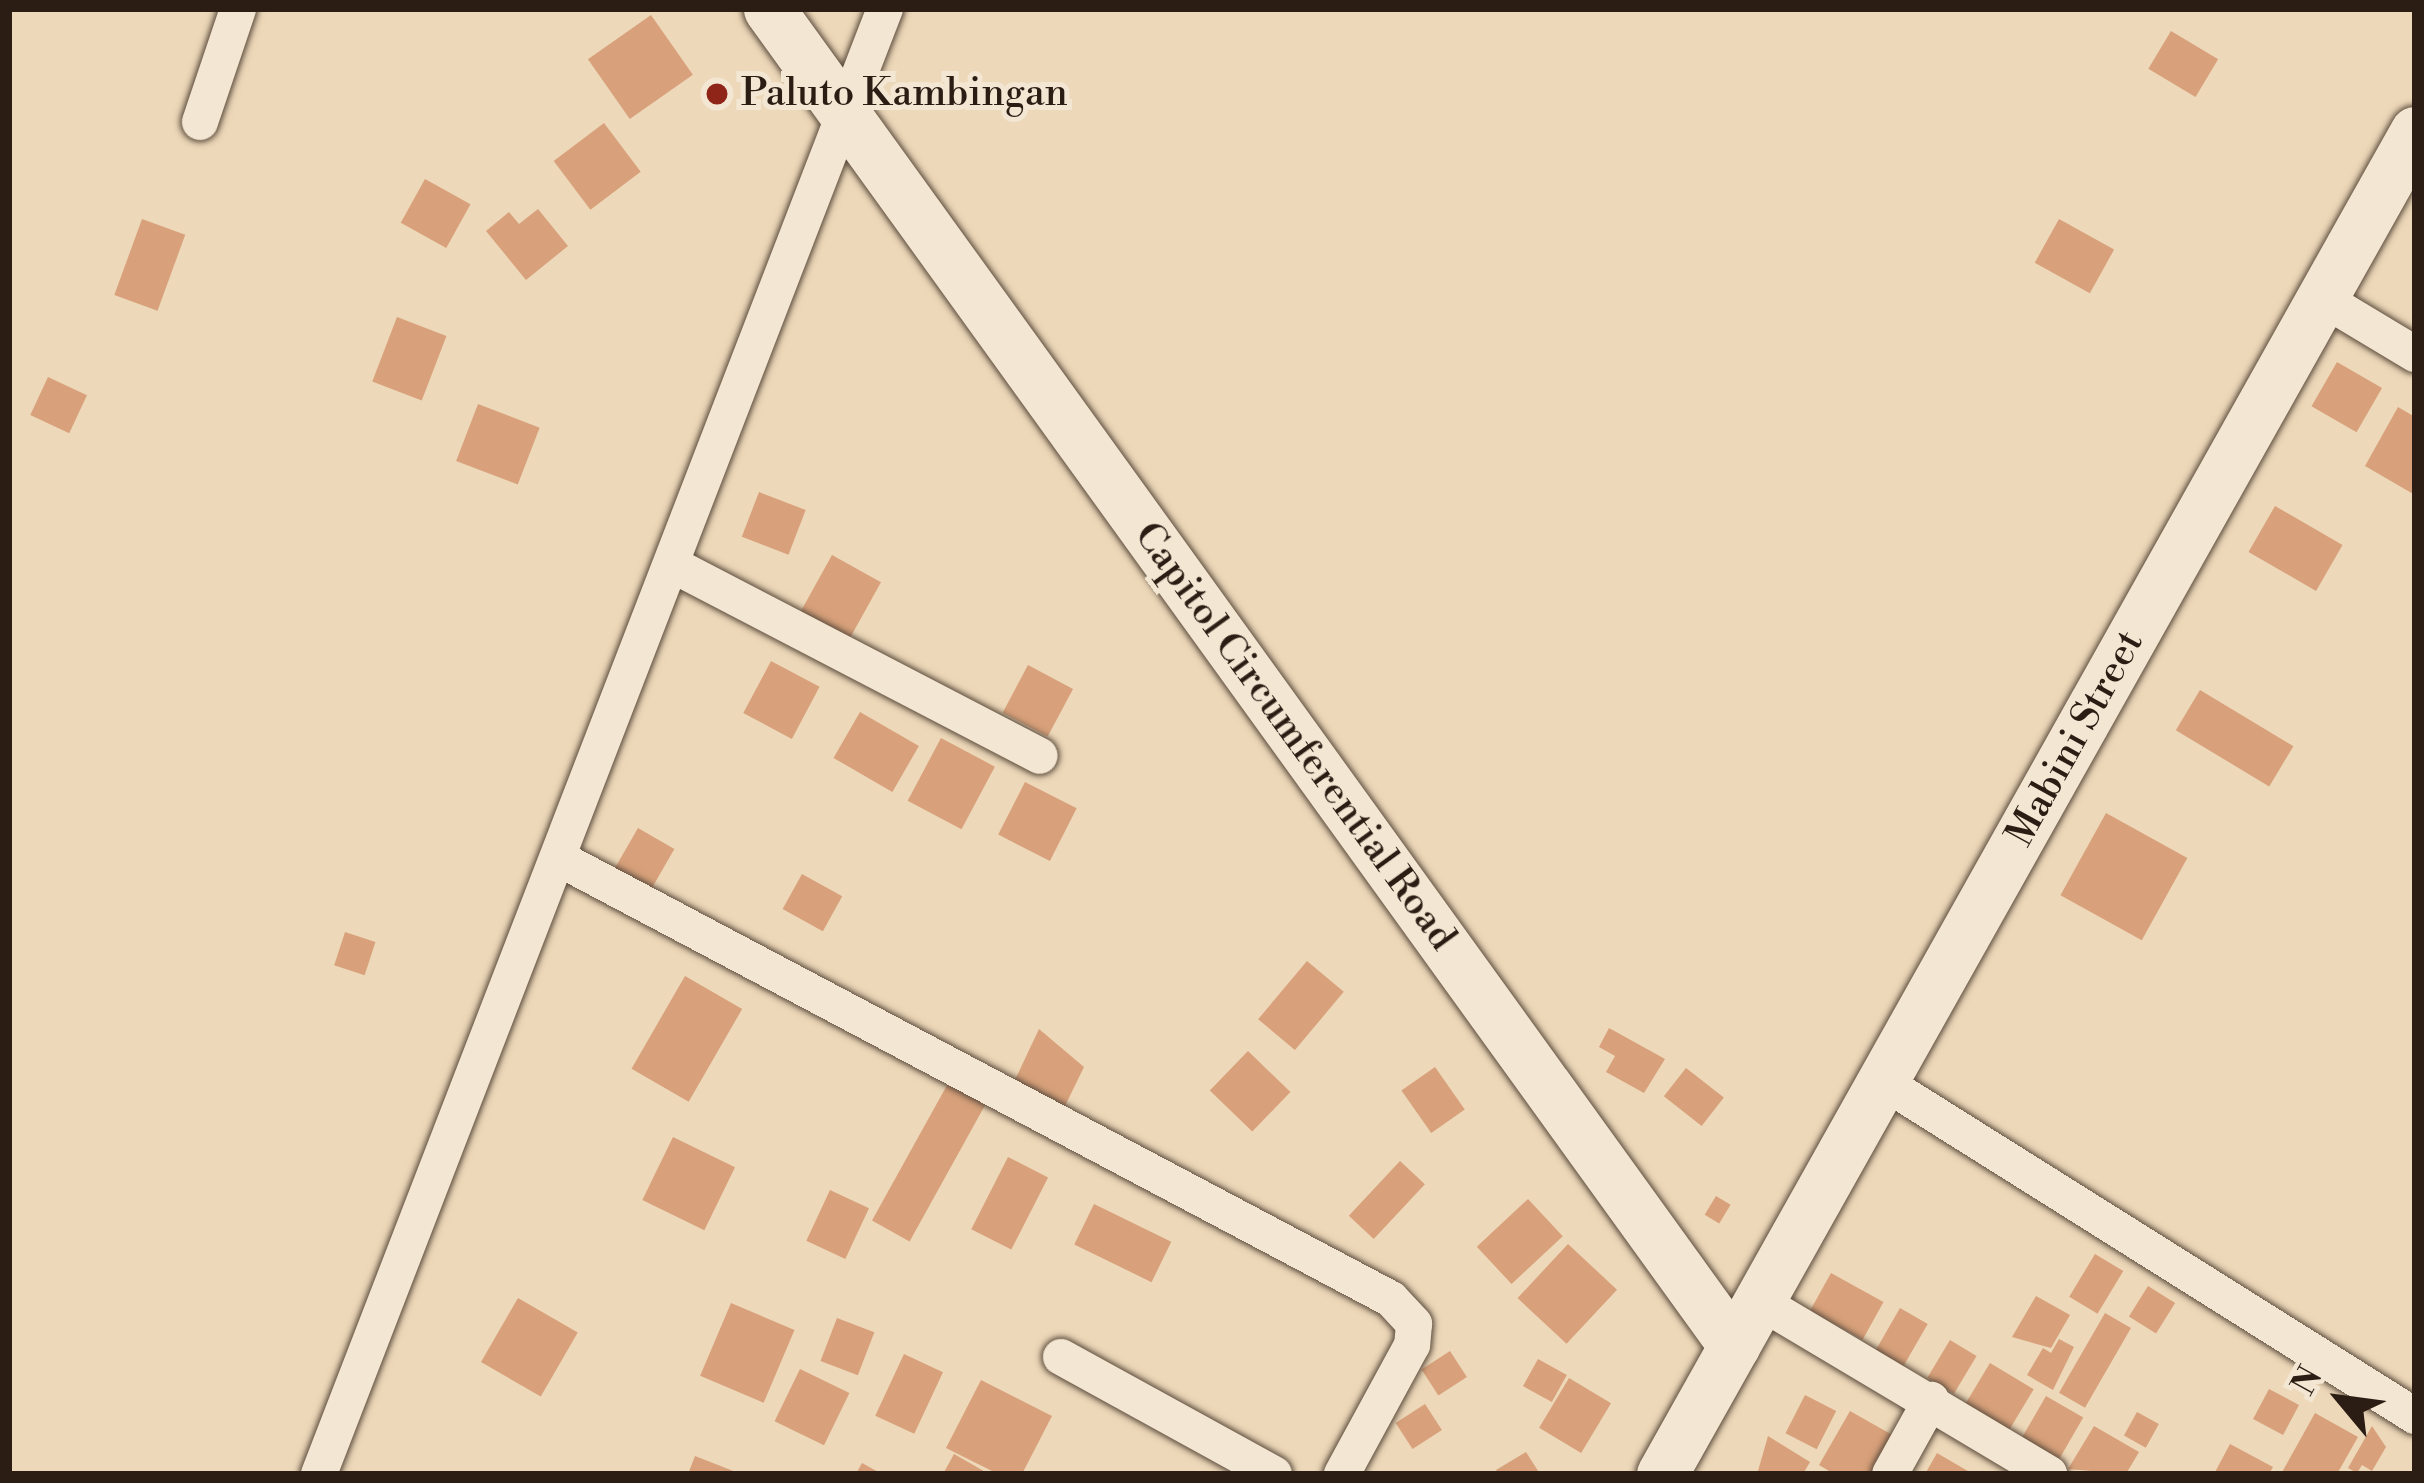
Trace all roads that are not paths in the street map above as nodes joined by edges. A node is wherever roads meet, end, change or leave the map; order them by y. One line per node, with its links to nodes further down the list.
1 (238, 9): 5 (street)
2 (769, 9): 4 (main road, Capitol Circumferential Road)
3 (884, 9): 4 (street)
4 (844, 114): 9 (street); 14 (main road, Capitol Circumferential Road)
5 (200, 122)
6 (2415, 132): 7 (main road, Mabini Street)
7 (2325, 300): 8 (street); 12 (main road, Mabini Street)
8 (2415, 354)
9 (675, 566): 10 (street); 11 (street)
10 (1040, 756)
11 (560, 859): 18 (street); 20 (street)
12 (1885, 1083): 13 (main road, Mabini Street); 17 (street)
13 (1760, 1301): 14 (main road, Mabini Street); 16 (street)
14 (1733, 1346): 21 (main road)
15 (1061, 1357): 19 (street)
16 (1931, 1400): 22 (street); 23 (street)
17 (2415, 1416)
18 (319, 1474)
19 (1274, 1474)
20 (1342, 1474)
21 (1662, 1474)
22 (1890, 1474)
23 (2049, 1474)

